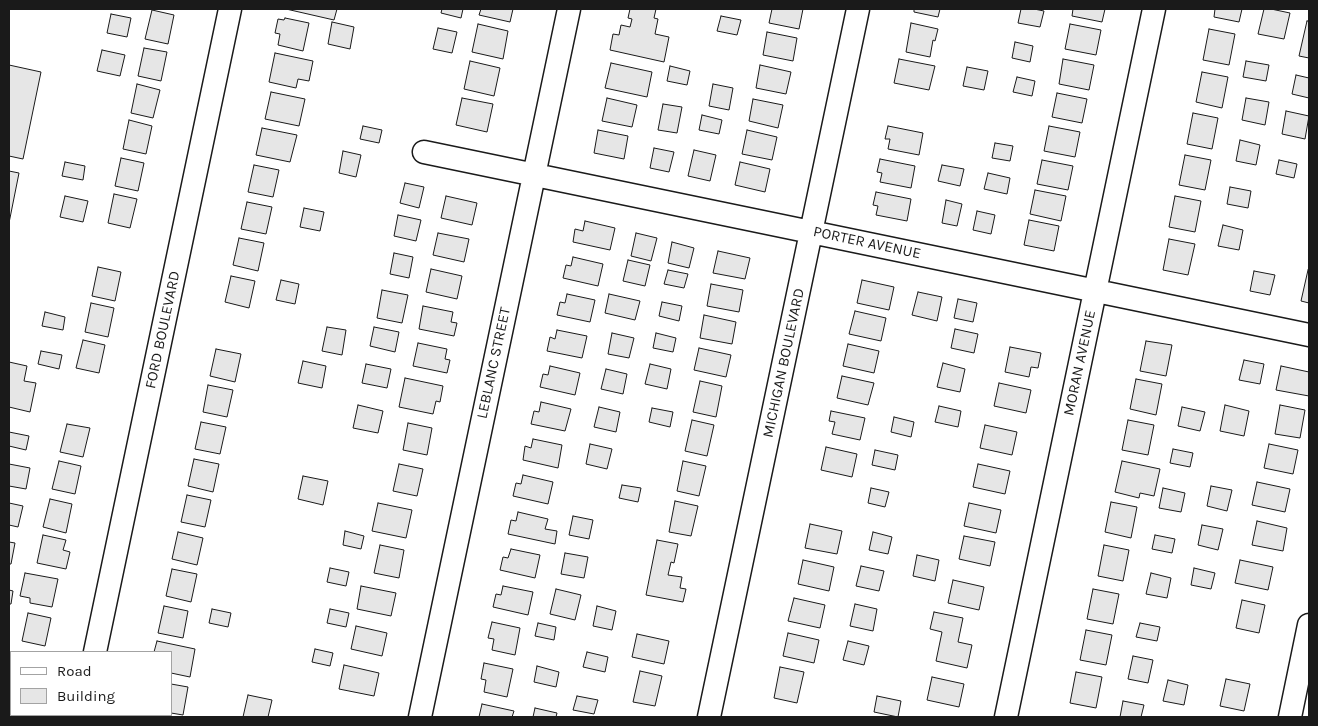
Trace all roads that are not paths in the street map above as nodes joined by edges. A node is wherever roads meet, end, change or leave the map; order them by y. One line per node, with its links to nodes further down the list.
1 (230, 9): 11 (street, FORD BOULEVARD)
2 (569, 9): 6 (street, LEBLANC STREET)
3 (858, 9): 7 (street, MICHIGAN BOULEVARD)
4 (1154, 9): 8 (street, MORAN AVENUE)
5 (424, 152): 6 (street, PORTER AVENUE)
6 (534, 175): 7 (street, PORTER AVENUE); 12 (street, LEBLANC STREET)
7 (811, 232): 8 (street, PORTER AVENUE); 13 (street, MICHIGAN BOULEVARD)
8 (1095, 290): 9 (street, PORTER AVENUE); 14 (street, MORAN AVENUE)
9 (1309, 335)
10 (1309, 625): 15 (street)
11 (96, 651)
12 (420, 717)
13 (710, 717)
14 (1006, 717)
15 (1290, 717)

